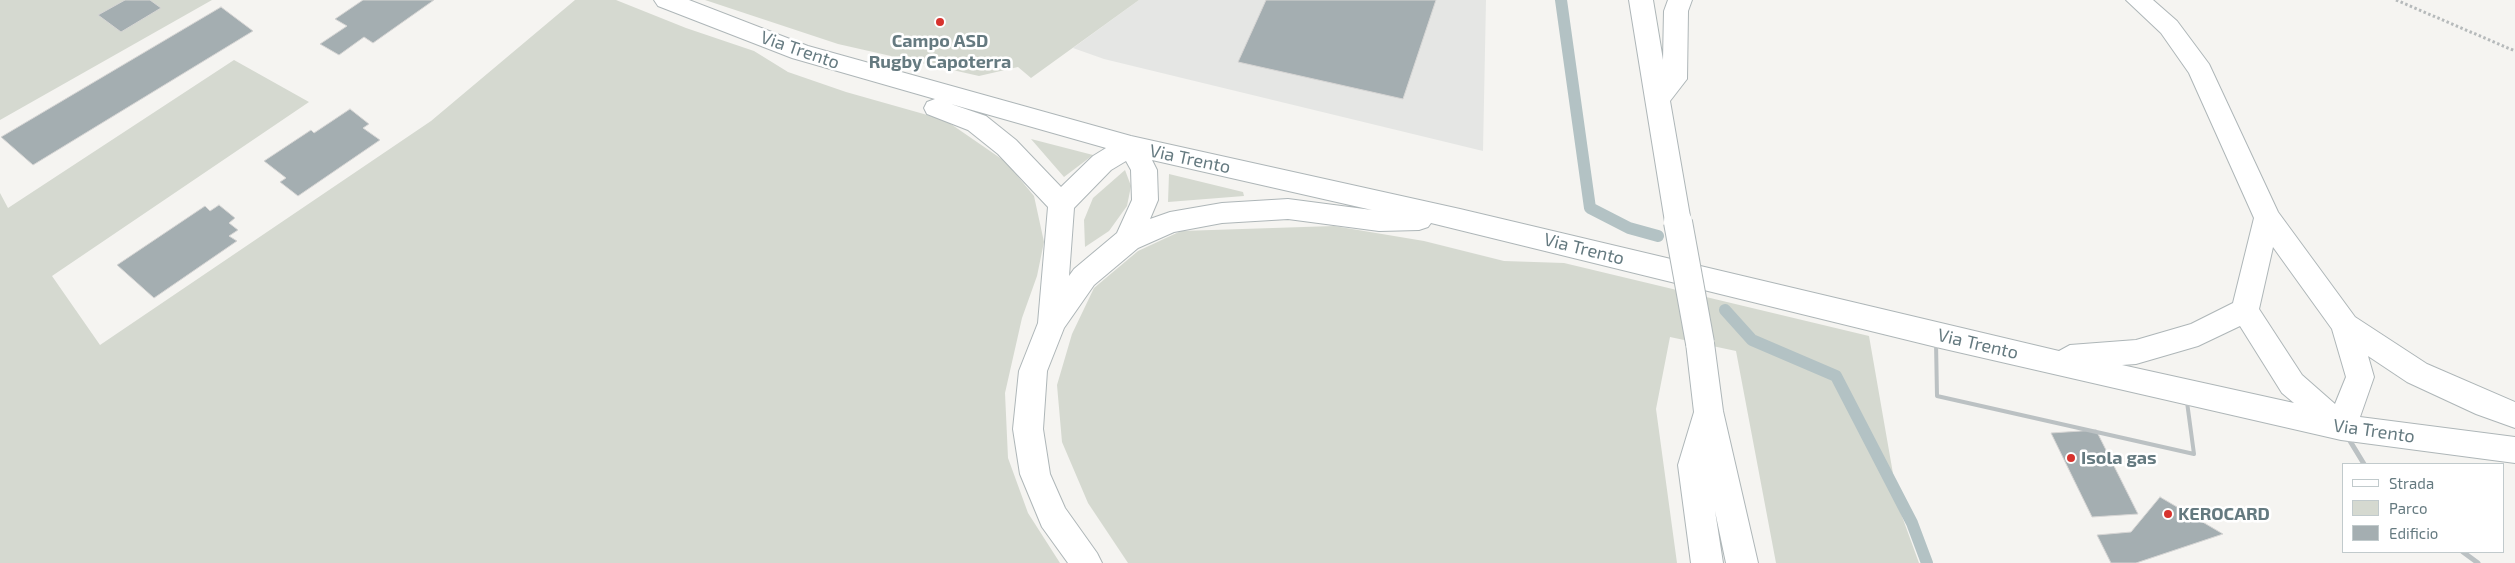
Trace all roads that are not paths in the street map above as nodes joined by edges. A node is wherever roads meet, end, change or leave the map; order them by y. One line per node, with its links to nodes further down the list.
1 (666, 0): 5 (street, Via Trento)
2 (1641, 0): 6 (street)
3 (1680, 0): 6 (street)
4 (2138, 0): 9 (street)
5 (856, 69): 7 (street, Via Trento); 8 (street)
6 (1658, 98): 18 (street, bridge)
7 (1131, 146): 8 (street); 10 (street, Via Trento); 11 (street)
8 (1061, 204): 13 (street)
9 (2267, 218): 12 (street); 14 (street)
10 (1460, 219): 11 (street); 15 (street, Via Trento)
11 (1128, 240): 13 (street)
12 (2245, 310): 16 (street); 20 (street)
13 (1052, 323): 24 (street)
14 (2345, 325): 19 (street); 20 (street)
15 (1936, 335): 16 (street, Via Trento); 17 (lane)
16 (2042, 359): 17 (street, Via Trento)
17 (2186, 392): 20 (street, Via Trento)
18 (1708, 411): 25 (street); 26 (street)
19 (2515, 415)
20 (2341, 427): 21 (street, Via Trento); 22 (street)
21 (2515, 450)
22 (2363, 463)
23 (2464, 553): 27 (street)
24 (1086, 563)
25 (1707, 563)
26 (1742, 563)
27 (2478, 563)

